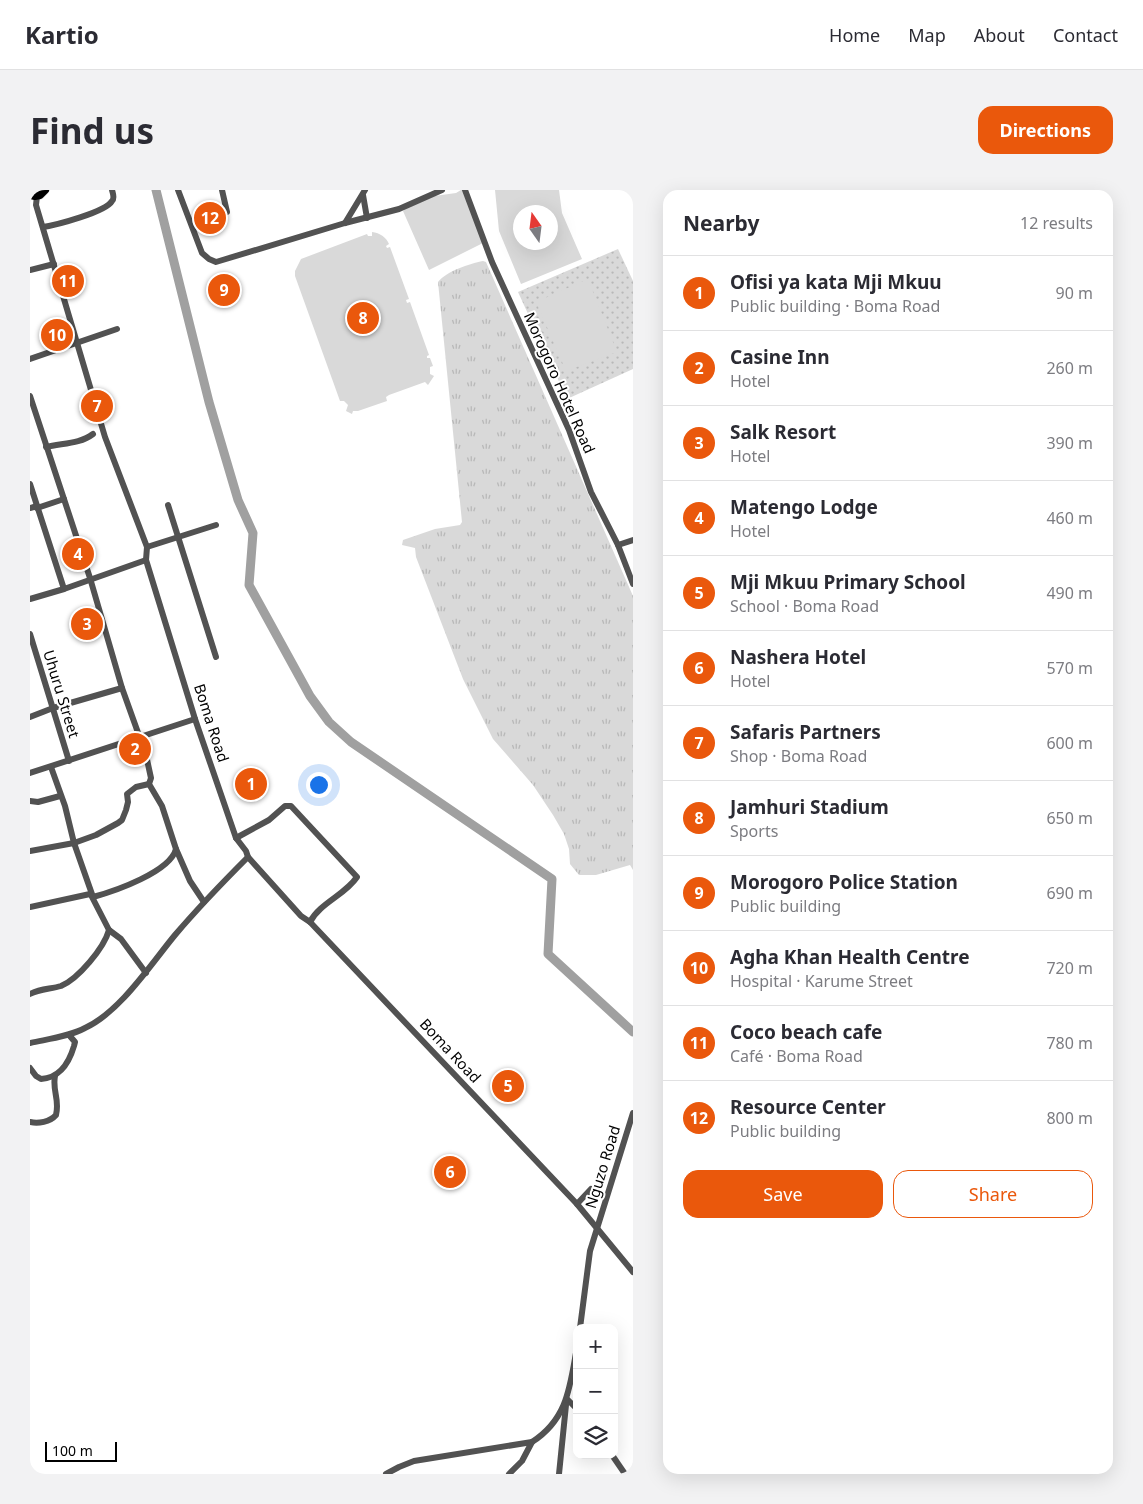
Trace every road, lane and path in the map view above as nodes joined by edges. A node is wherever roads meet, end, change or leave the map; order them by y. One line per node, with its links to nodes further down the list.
1 (45, 190): 8 (main road)
2 (112, 190): 12 (street)
3 (178, 190): 11 (street)
4 (222, 190): 9 (street)
5 (442, 190): 10 (street)
6 (465, 190): 30 (street, Morogoro Hotel Road)
7 (364, 192): 10 (street); 11 (street)
8 (34, 196): 12 (street, Boma Road)
9 (228, 212)
10 (367, 218): 11 (street)
11 (345, 223)
12 (43, 226): 13 (street, Boma Road)
13 (54, 264): 14 (street); 16 (street, Boma Road)
14 (30, 270)
15 (117, 329): 16 (street)
16 (76, 344): 17 (street); 31 (street, Boma Road)
17 (30, 359)
18 (30, 396): 19 (street)
19 (33, 413): 21 (street)
20 (93, 434): 21 (street)
21 (46, 447): 23 (street)
22 (30, 484): 26 (street)
23 (64, 499): 26 (street); 33 (street)
24 (168, 505): 28 (street)
25 (30, 508): 26 (street)
26 (38, 508): 35 (street)
27 (216, 526): 28 (street)
28 (178, 537): 31 (street); 38 (street)
29 (633, 540): 30 (street)
30 (618, 545): 34 (street, Morogoro Hotel Road)
31 (147, 547): 32 (street, Boma Road)
32 (146, 560): 33 (street); 42 (street, Boma Road)
33 (90, 578): 35 (street); 39 (street)
34 (633, 584)
35 (64, 589): 36 (street)
36 (30, 598)
37 (30, 634): 40 (street, Uhuru Street)
38 (216, 657)
39 (122, 688): 40 (street); 43 (street)
40 (53, 708): 41 (street); 44 (street, Uhuru Street)
41 (30, 717)
42 (195, 719): 43 (street); 50 (street, Boma Road)
43 (139, 738): 44 (street); 47 (street)
44 (69, 761): 45 (street)
45 (51, 767): 46 (street); 48 (street)
46 (30, 773)
47 (149, 784): 51 (street); 52 (street)
48 (60, 796): 49 (street); 51 (street)
49 (30, 801)
50 (236, 838): 54 (street, Boma Road); 60 (street)
51 (74, 842): 53 (street); 57 (street)
52 (176, 849): 55 (street); 56 (street)
53 (30, 851)
54 (248, 857): 58 (street); 60 (street, Boma Road)
55 (168, 862): 56 (street); 57 (street)
56 (182, 863): 58 (street)
57 (92, 896): 59 (street); 61 (street)
58 (204, 902): 62 (street)
59 (30, 907)
60 (310, 922): 71 (street, Boma Road)
61 (109, 930): 62 (street); 63 (street)
62 (146, 973): 64 (street)
63 (30, 994)
64 (69, 1035): 65 (street); 67 (street)
65 (30, 1043)
66 (30, 1068): 67 (street)
67 (55, 1076): 69 (street)
68 (633, 1113): 72 (street, Nguzo Road)
69 (30, 1122)
70 (591, 1189): 71 (street)
71 (577, 1204): 72 (street, Boma Road)
72 (597, 1229): 73 (street, Boma Road); 74 (street, Nguzo Road)
73 (633, 1272)
74 (581, 1324)
75 (573, 1368): 76 (street)
76 (567, 1399): 77 (street); 78 (street); 82 (street)
77 (573, 1404)
78 (532, 1442): 80 (street); 81 (street)
79 (615, 1459): 83 (street)
80 (386, 1474)
81 (509, 1474)
82 (559, 1474)
83 (625, 1474)

